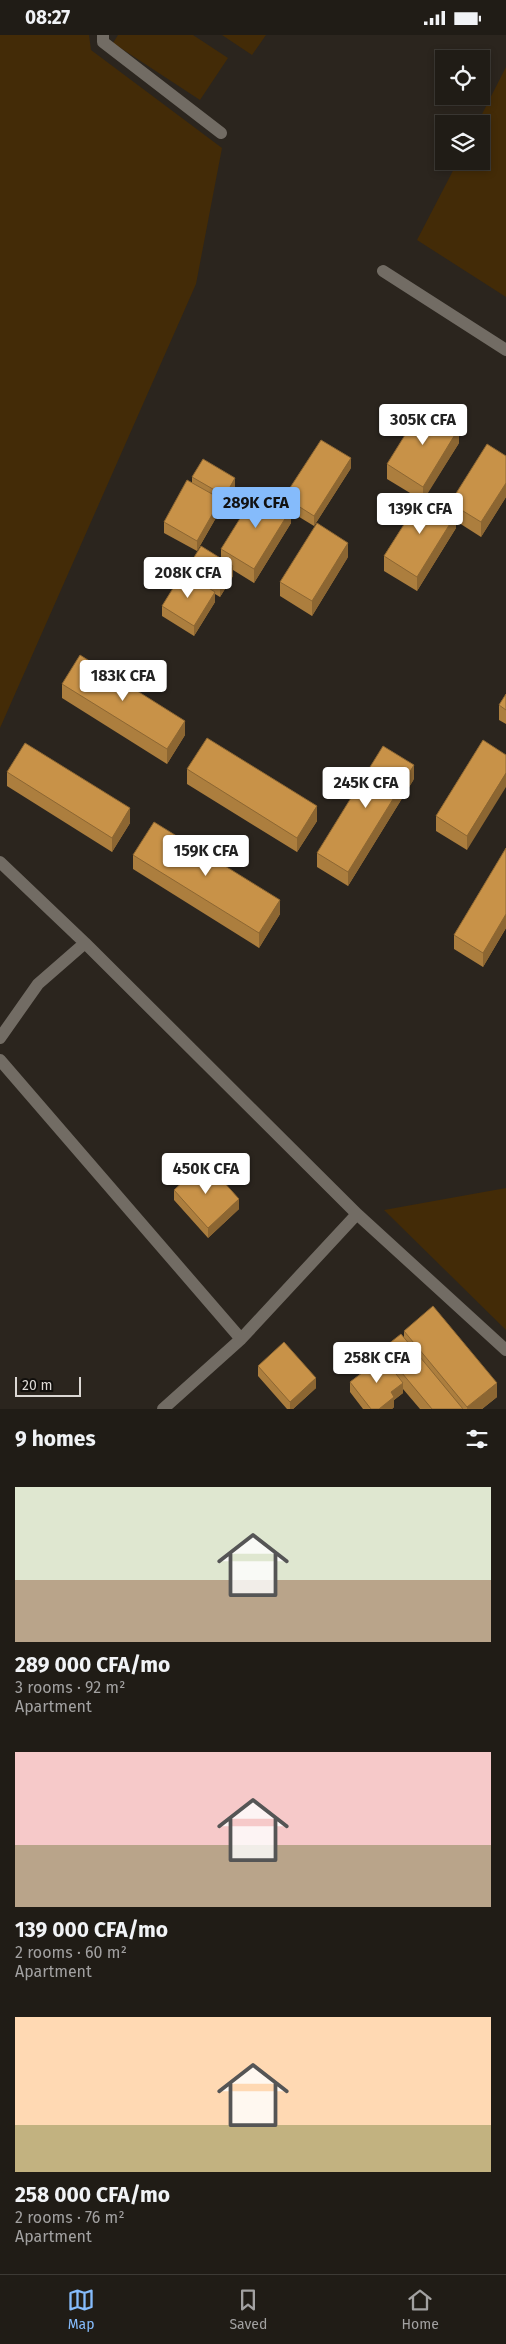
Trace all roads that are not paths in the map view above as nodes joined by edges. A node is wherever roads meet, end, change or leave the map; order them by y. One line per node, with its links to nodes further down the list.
1 (103, 35): 2 (street)
2 (221, 133)
3 (383, 271): 4 (street)
4 (506, 350)
5 (0, 862): 6 (street)
6 (85, 943): 7 (street); 10 (street)
7 (4, 1023): 8 (street)
8 (0, 1038)
9 (0, 1060): 11 (street)
10 (357, 1214): 11 (street); 12 (street)
11 (240, 1339): 13 (street)
12 (506, 1350)
13 (163, 1409)

